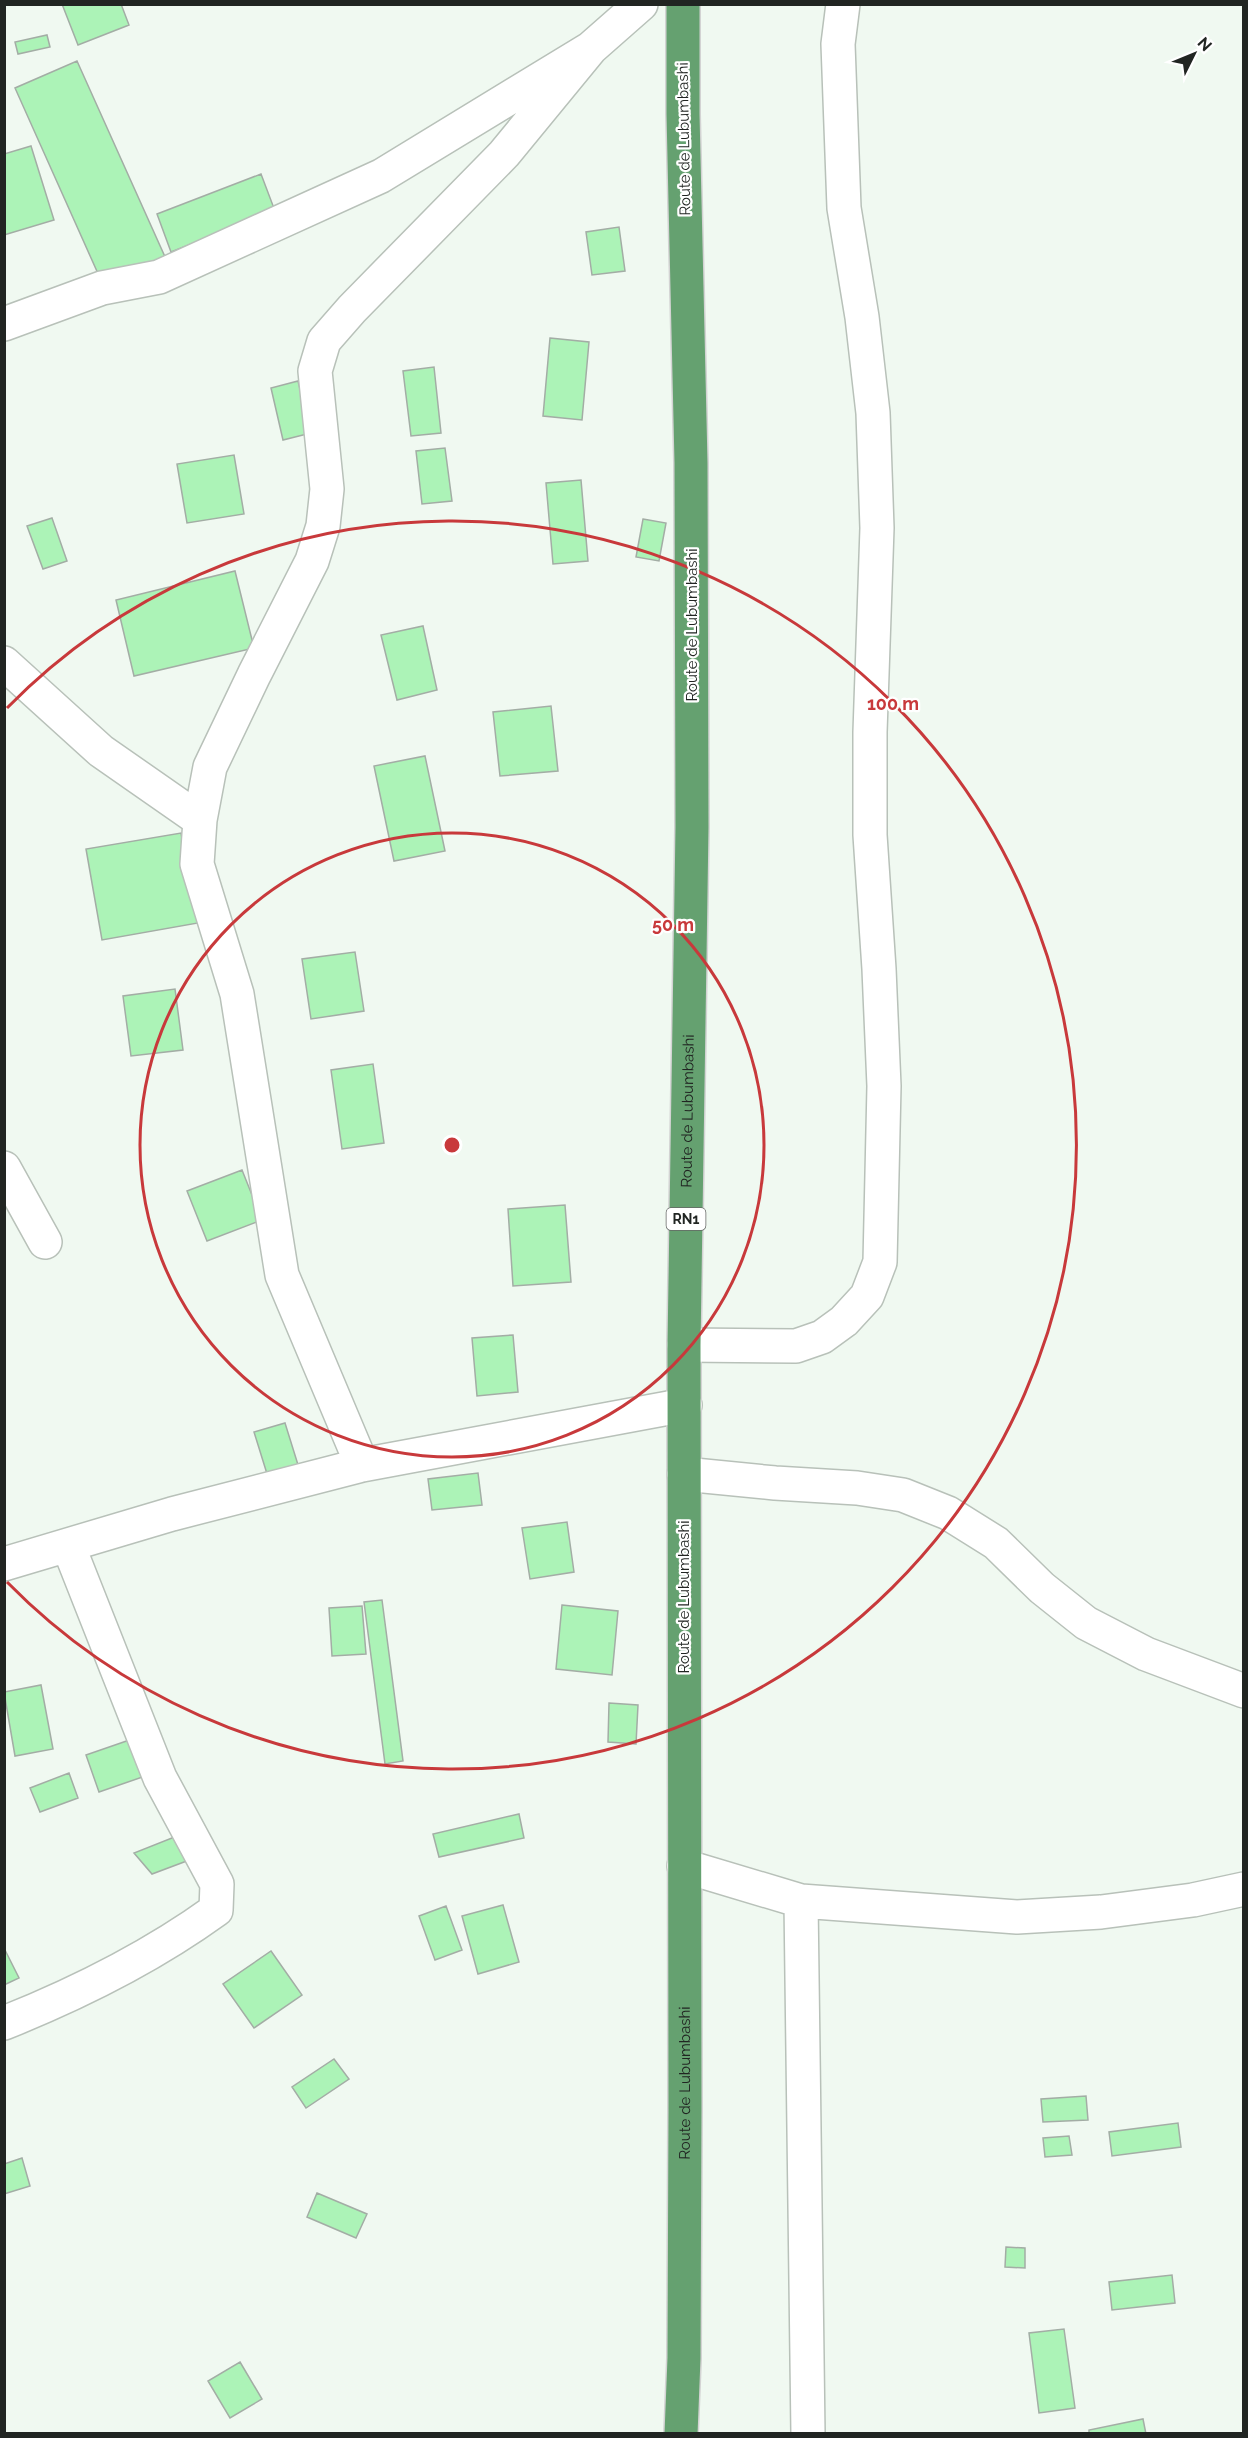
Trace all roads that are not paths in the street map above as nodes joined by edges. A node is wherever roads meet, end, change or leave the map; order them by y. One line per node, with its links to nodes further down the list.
1 (641, 4): 4 (street)
2 (683, 4): 10 (highway, Route de Lubumbashi / RN1)
3 (843, 4): 10 (street)
4 (591, 48): 5 (street); 7 (street)
5 (5, 324)
6 (4, 663): 7 (street)
7 (200, 820): 12 (street)
8 (4, 1168): 9 (street)
9 (45, 1242)
10 (684, 1345): 11 (highway, Route de Lubumbashi / RN1)
11 (685, 1405): 12 (street); 13 (highway, Route de Lubumbashi / RN1)
12 (362, 1465): 14 (street)
13 (684, 1474): 16 (street); 17 (highway, Route de Lubumbashi / RN1)
14 (68, 1545): 15 (street); 20 (street)
15 (4, 1564)
16 (1244, 1691)
17 (684, 1866): 19 (street); 21 (highway, Route de Lubumbashi / RN1)
18 (1244, 1889): 19 (street)
19 (801, 1901): 22 (street)
20 (4, 2023)
21 (681, 2433)
22 (808, 2433)

